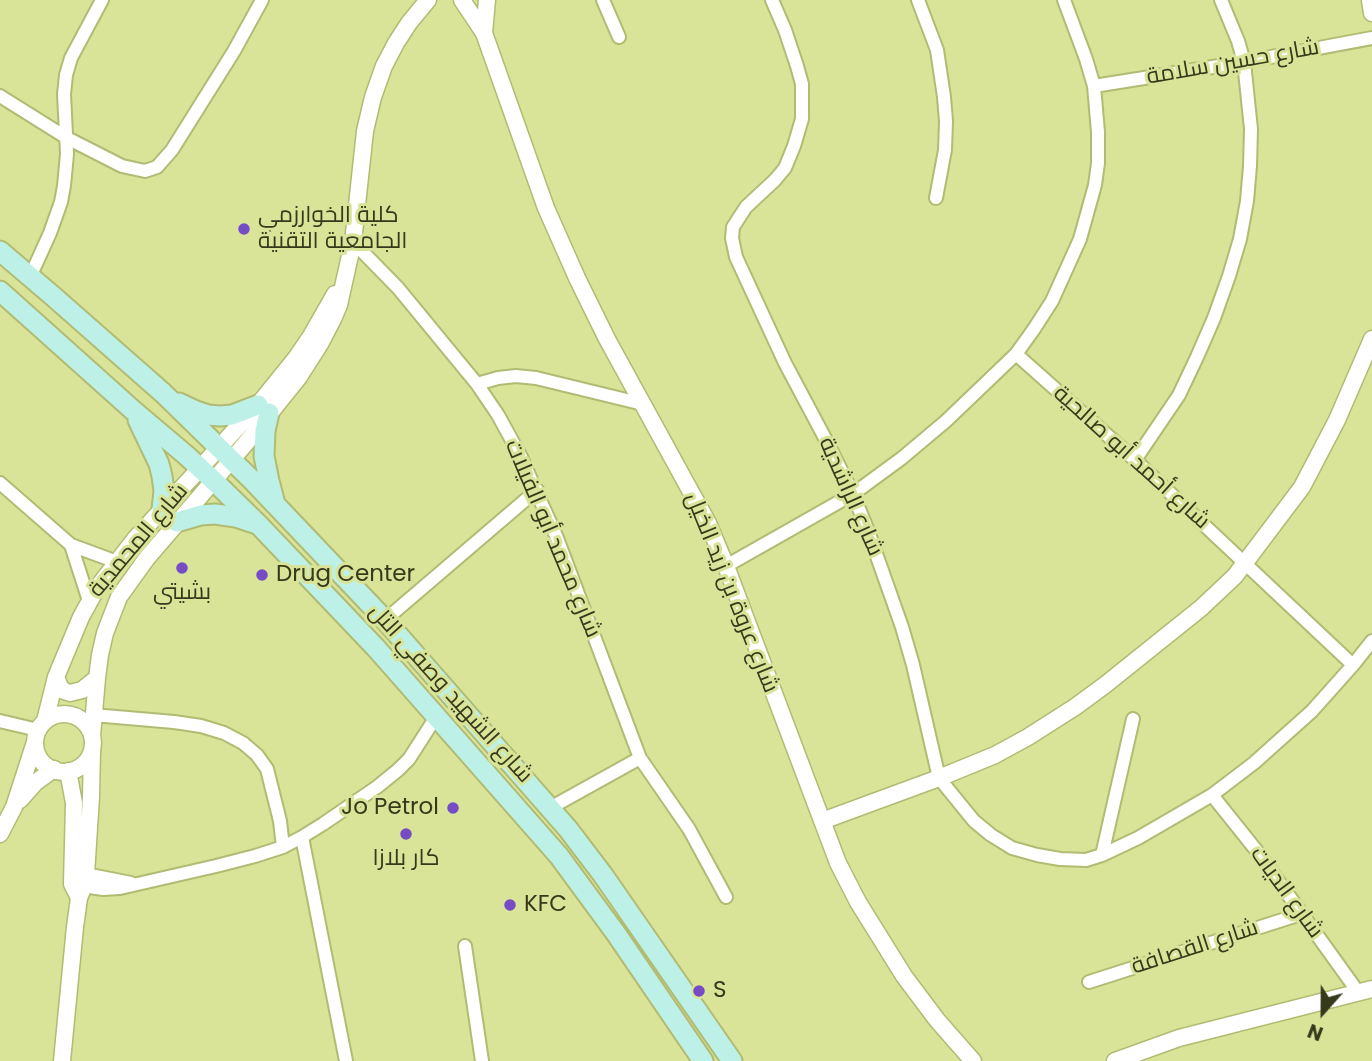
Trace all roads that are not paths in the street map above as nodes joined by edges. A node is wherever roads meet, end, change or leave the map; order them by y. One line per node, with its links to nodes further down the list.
1 (102, 0): 19 (street)
2 (262, 0): 19 (street)
3 (462, 0): 13 (street, شارع عروة بن زيد الخيل)
4 (486, 0): 13 (street, شارع عروة بن زيد الخيل)
5 (603, 0): 14 (street)
6 (772, 0): 37 (street, شارع الراشدية)
7 (918, 0): 20 (street)
8 (1064, 0): 17 (street)
9 (1222, 0): 16 (street)
10 (1370, 0): 12 (street)
11 (429, 1): 21 (street, شارع المحمدية)
12 (1372, 13)
13 (484, 33): 29 (street, شارع عروة بن زيد الخيل)
14 (619, 37)
15 (1372, 38): 16 (street, شارع حسين سلامة)
16 (1244, 62): 17 (street, شارع حسين سلامة); 33 (street)
17 (1094, 86): 26 (street)
18 (0, 96): 19 (street)
19 (67, 138): 23 (street)
20 (936, 198)
21 (353, 242): 27 (street, شارع محمد أبو الفيلات); 30 (street, شارع المحمدية)
22 (0, 251): 23 (main road, شارع الشهيد وصفي التل)
23 (30, 277): 28 (main road, شارع الشهيد وصفي التل)
24 (0, 291): 31 (main road, شارع الشهيد وصفي التل)
25 (1372, 339): 43 (street)
26 (1016, 354): 33 (street, شارع أحمد أبو صالحية); 37 (street)
27 (477, 384): 29 (street); 36 (street, شارع محمد أبو الفيلات)
28 (163, 394): 30 (main road); 32 (main road, شارع الشهيد وصفي التل)
29 (643, 404): 44 (street, شارع عروة بن زيد الخيل)
30 (264, 409): 32 (street, شارع المحمدية); 38 (main road)
31 (135, 412): 34 (main road, شارع الشهيد وصفي التل); 39 (main road)
32 (225, 454): 34 (street, شارع المحمدية); 38 (main road, شارع الشهيد وصفي التل)
33 (1135, 460): 43 (street, شارع أحمد أبو صالحية)
34 (207, 474): 39 (street, شارع المحمدية); 40 (main road, شارع الشهيد وصفي التل)
35 (0, 483): 41 (street)
36 (537, 490): 46 (street); 57 (street, شارع محمد أبو الفيلات)
37 (853, 495): 44 (street); 59 (street, شارع الراشدية)
38 (276, 505): 46 (main road, شارع الشهيد وصفي التل)
39 (170, 515): 40 (main road); 42 (street, شارع المحمدية); 50 (street, شارع المحمدية)
40 (258, 524): 52 (main road, شارع الشهيد وصفي التل)
41 (71, 545): 42 (street); 45 (street)
42 (117, 562): 45 (street, شارع المحمدية)
43 (1245, 564): 48 (street, شارع أحمد أبو صالحية); 59 (street)
44 (726, 566): 63 (street, شارع عروة بن زيد الخيل)
45 (89, 601): 49 (street, شارع المحمدية)
46 (385, 620): 61 (main road, شارع الشهيد وصفي التل)
47 (1372, 641): 48 (street)
48 (1353, 665): 60 (street)
49 (56, 677): 50 (street); 55 (street, شارع المحمدية)
50 (97, 678): 51 (street, شارع المحمدية)
51 (93, 715): 56 (street, شارع المحمدية); 65 (street)
52 (436, 717): 64 (street); 76 (main road, شارع الشهيد وصفي التل)
53 (1133, 719): 66 (street)
54 (0, 721): 55 (street)
55 (40, 731): 56 (street); 58 (street); 62 (street, شارع المحمدية)
56 (92, 743): 58 (street); 67 (street, شارع المحمدية)
57 (640, 758): 61 (street); 68 (street, شارع محمد أبو الفيلات)
58 (61, 770): 62 (street); 67 (street, شارع المحمدية)
59 (939, 778): 63 (street); 66 (street)
60 (1212, 795): 66 (street); 69 (street, شارع الديات)
61 (550, 808): 77 (main road, شارع الشهيد وصفي التل)
62 (5, 820)
63 (822, 821): 78 (street, شارع عروة بن زيد الخيل)
64 (302, 837): 65 (street); 74 (street)
65 (282, 847): 67 (street)
66 (1102, 855)
67 (79, 883): 73 (street, شارع المحمدية)
68 (726, 897)
69 (1301, 914): 71 (street, شارع القصافة); 72 (street, شارع الديات)
70 (465, 946): 75 (street)
71 (1089, 982)
72 (1365, 990): 79 (street)
73 (62, 1061)
74 (346, 1061)
75 (482, 1061)
76 (704, 1061)
77 (732, 1061)
78 (973, 1061)
79 (1115, 1061)

